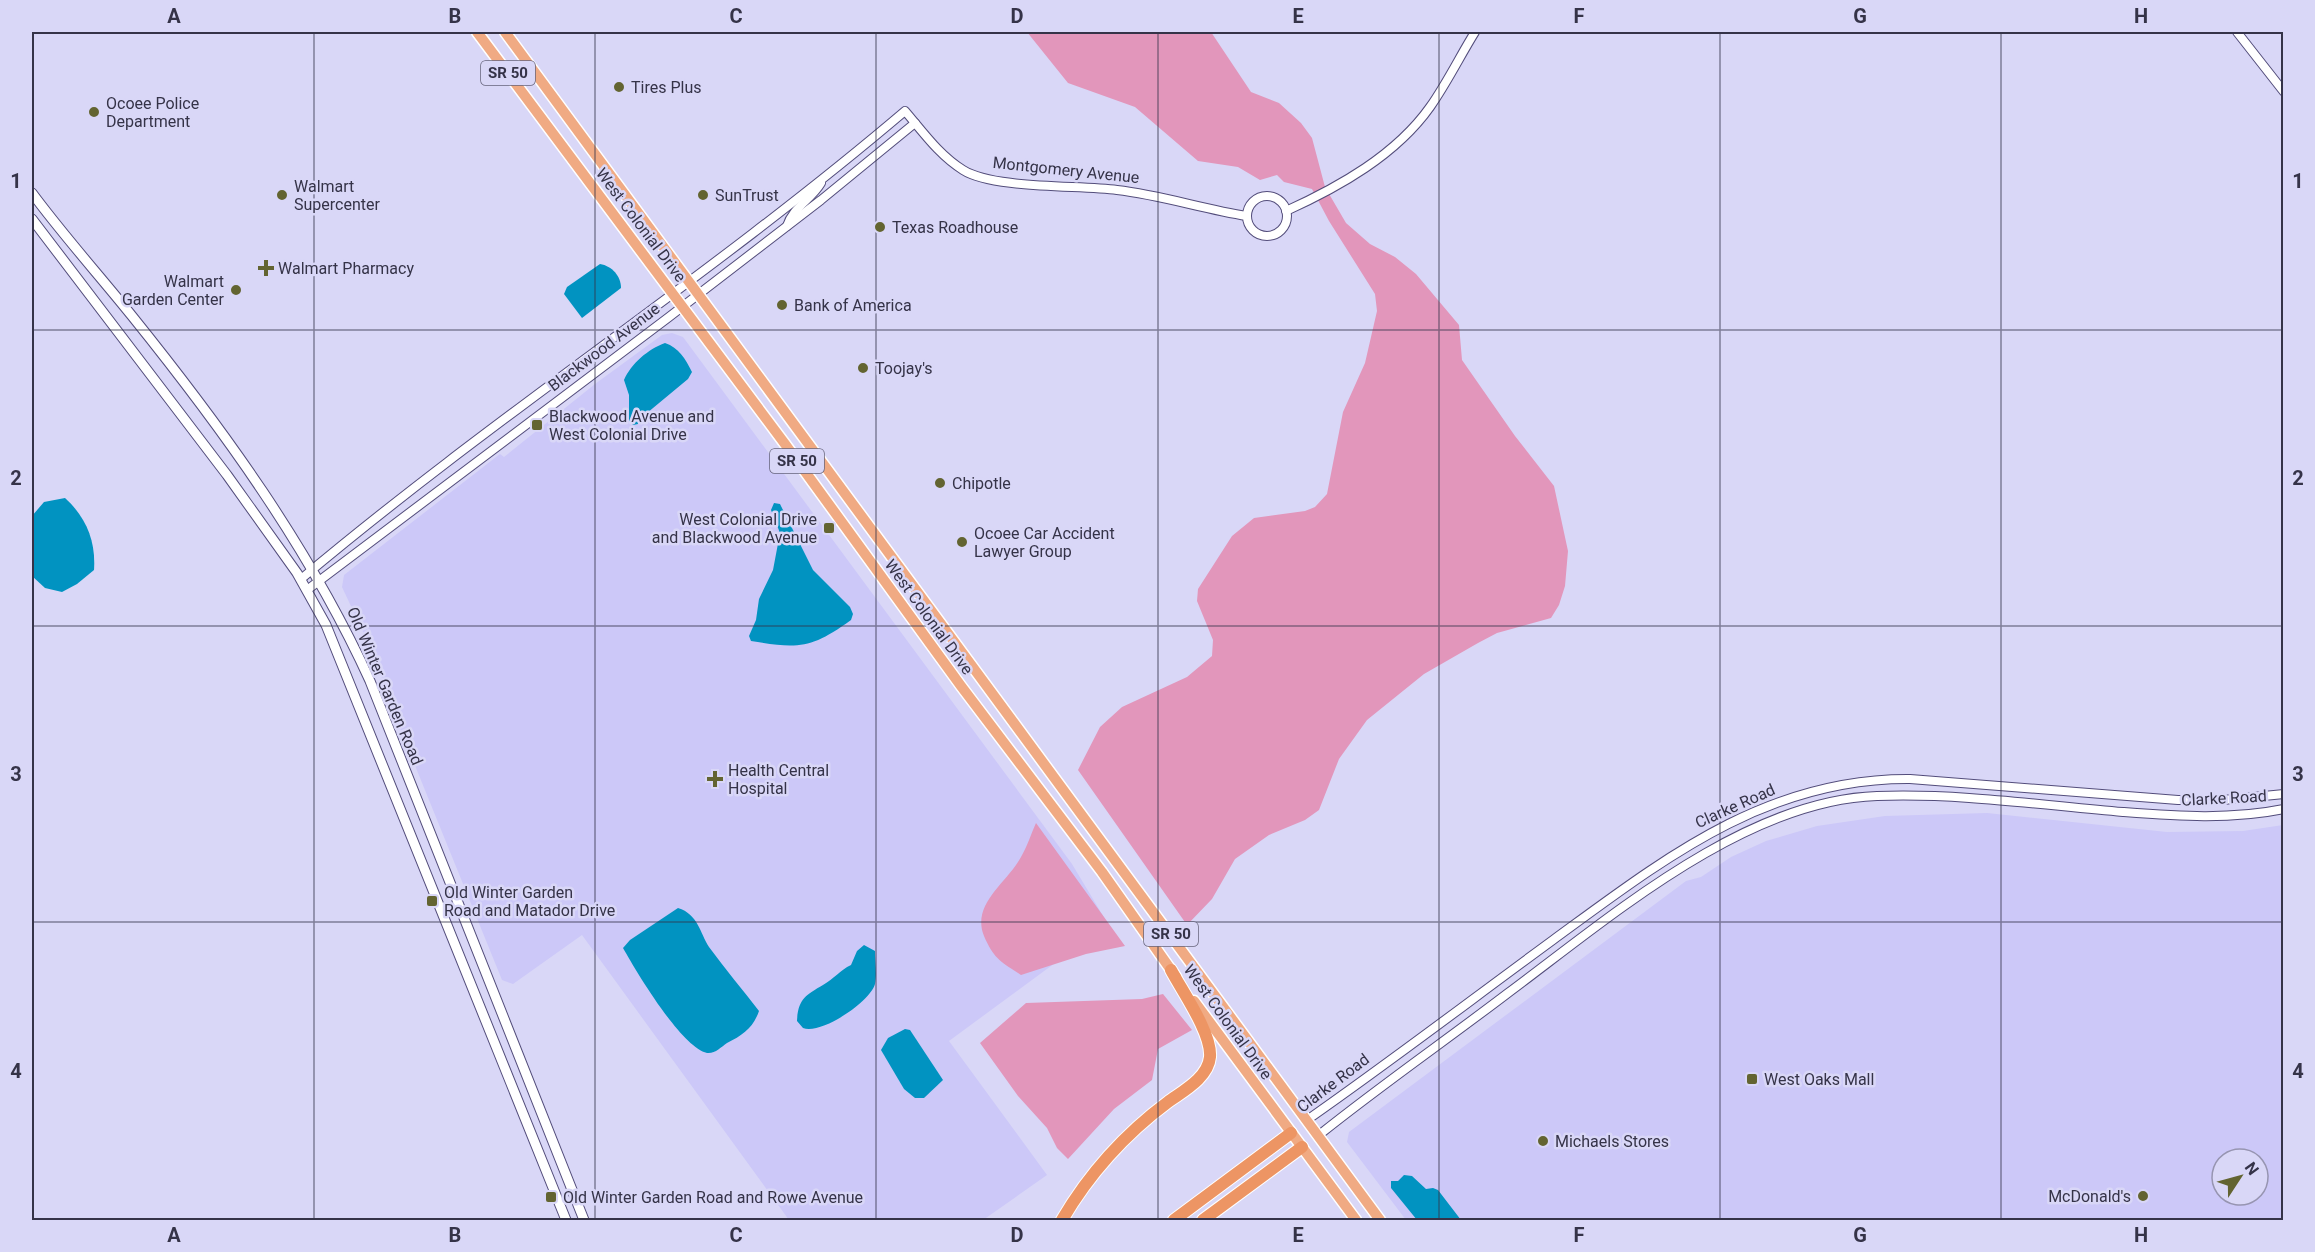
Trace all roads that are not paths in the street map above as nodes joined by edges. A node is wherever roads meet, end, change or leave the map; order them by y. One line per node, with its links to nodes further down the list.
1 (477, 32): 15 (highway, West Colonial Drive / SR 50)
2 (505, 32): 14 (highway, West Colonial Drive / SR 50)
3 (1475, 32): 10 (street)
4 (2237, 32): 5 (street)
5 (2283, 92)
6 (905, 111): 7 (street, Montgomery Avenue); 8 (street, Blackwood Avenue)
7 (915, 123): 11 (street, Montgomery Avenue); 13 (street, Blackwood Avenue)
8 (825, 176): 13 (street); 14 (street, Blackwood Avenue)
9 (32, 193): 18 (main road, Old Winter Garden Road)
10 (1286, 210): 11 (street); 11 (street)
11 (1247, 216)
12 (32, 219): 19 (main road, Old Winter Garden Road)
13 (787, 226): 16 (street, Blackwood Avenue)
14 (688, 281): 15 (street, Blackwood Avenue); 16 (highway, West Colonial Drive / SR 50)
15 (673, 292): 17 (highway, West Colonial Drive / SR 50); 20 (street, Blackwood Avenue)
16 (698, 295): 17 (street, Blackwood Avenue); 27 (highway, West Colonial Drive / SR 50)
17 (683, 306): 22 (street, Blackwood Avenue); 26 (highway, West Colonial Drive / SR 50)
18 (134, 319): 19 (main road); 20 (main road, Old Winter Garden Road)
19 (117, 331): 21 (main road, Old Winter Garden Road)
20 (314, 569): 21 (street, Blackwood Avenue); 22 (main road, Old Winter Garden Road)
21 (301, 579): 23 (main road, Old Winter Garden Road)
22 (320, 581): 23 (street, Blackwood Avenue); 32 (main road, Old Winter Garden Road)
23 (307, 590): 31 (main road, Old Winter Garden Road)
24 (2283, 794): 27 (street, Clarke Road)
25 (2283, 809): 29 (street, Clarke Road)
26 (1171, 970): 28 (highway, West Colonial Drive / SR 50); 33 (highway)
27 (1307, 1120): 28 (highway, Clarke Road); 29 (highway, West Colonial Drive / SR 50)
28 (1291, 1133): 30 (highway, West Colonial Drive / SR 50); 34 (highway)
29 (1318, 1135): 30 (highway, Clarke Road); 37 (highway, West Colonial Drive / SR 50)
30 (1302, 1148): 35 (highway); 36 (highway, West Colonial Drive / SR 50)
31 (566, 1221)
32 (584, 1221)
33 (1062, 1221)
34 (1174, 1221)
35 (1203, 1221)
36 (1356, 1221)
37 (1380, 1221)

